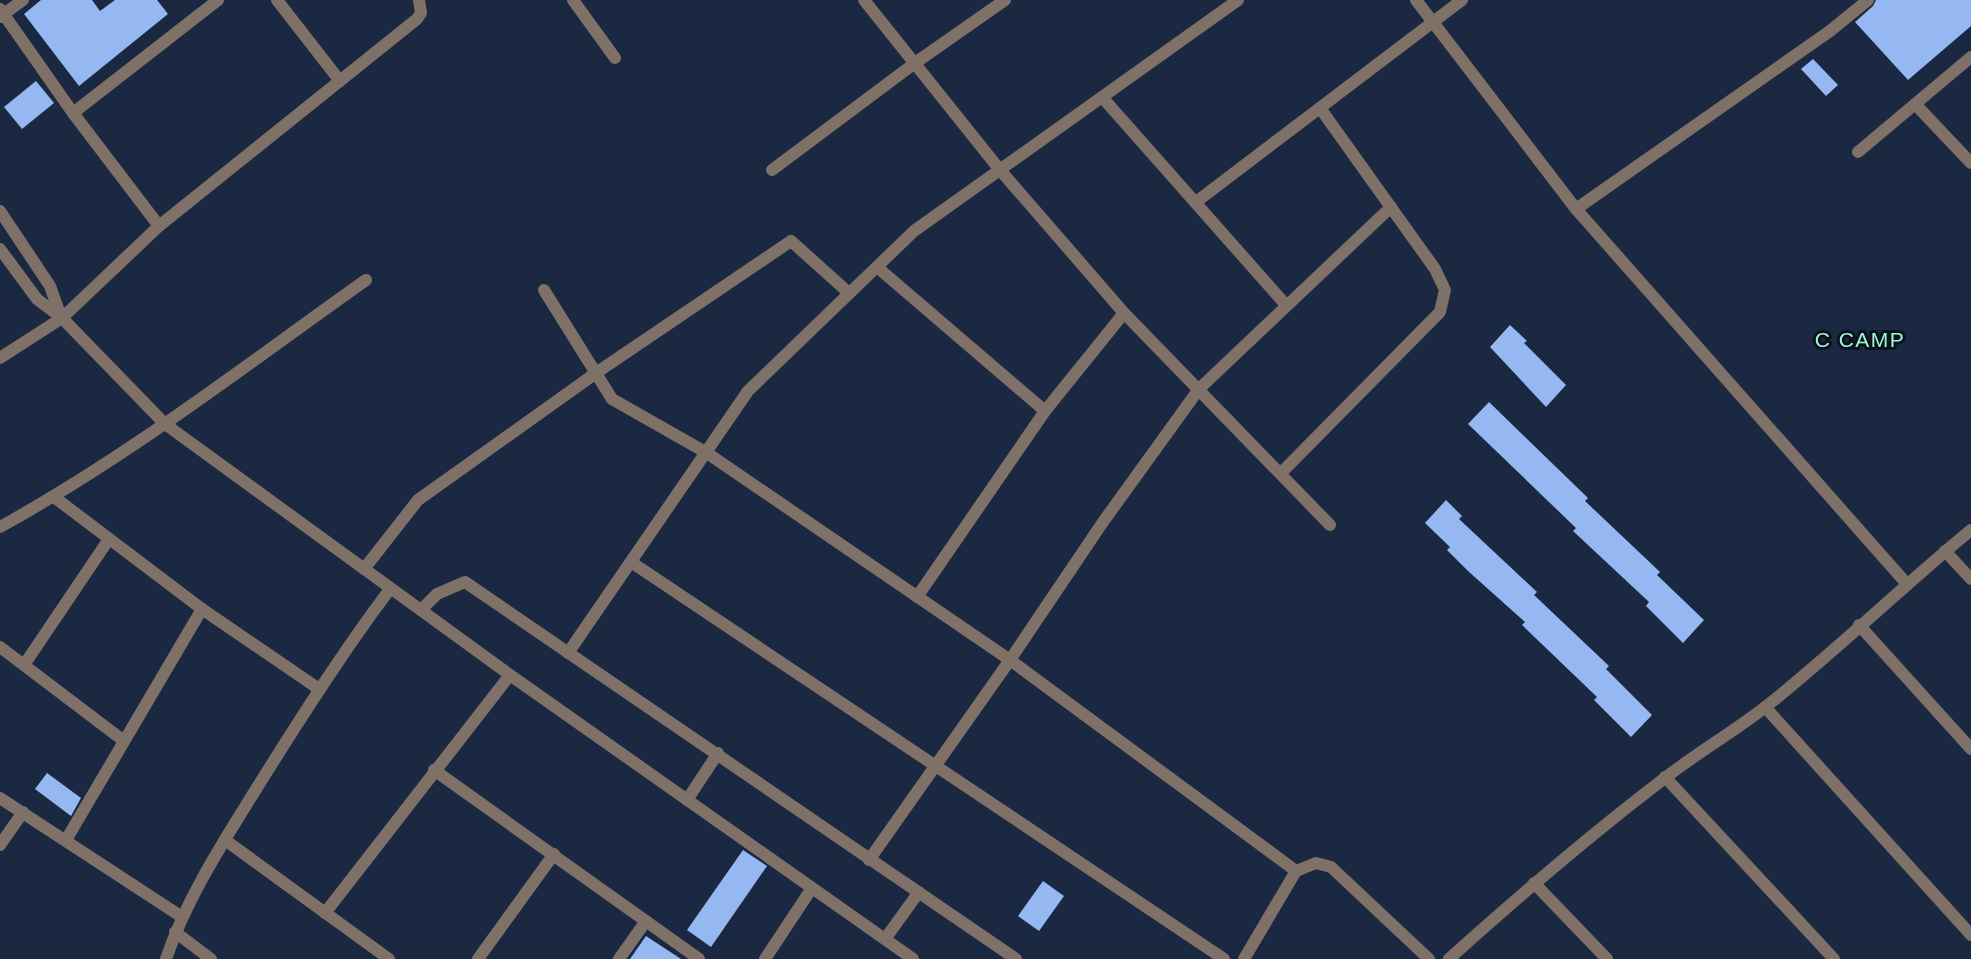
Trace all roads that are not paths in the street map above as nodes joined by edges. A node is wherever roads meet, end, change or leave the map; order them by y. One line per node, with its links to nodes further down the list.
1 (23, 0): 12 (street)
2 (218, 0): 21 (street)
3 (277, 0): 17 (street)
4 (419, 0): 17 (street)
5 (573, 0): 15 (street)
6 (864, 0): 16 (street)
7 (1005, 0): 16 (street)
8 (1238, 0): 18 (street)
9 (1416, 0): 13 (street)
10 (1462, 0): 13 (street)
11 (1868, 0): 28 (street)
12 (1, 13): 21 (street)
13 (1433, 23): 20 (street); 28 (street)
14 (1971, 57): 19 (street)
15 (615, 58)
16 (915, 63): 24 (street); 25 (street)
17 (340, 81): 30 (street)
18 (1102, 97): 25 (street); 26 (street)
19 (1915, 104): 22 (street); 23 (street)
20 (1320, 108): 26 (street); 27 (street)
21 (73, 112): 30 (street)
22 (1858, 152)
23 (1971, 163)
24 (772, 170)
25 (999, 170): 32 (street); 37 (street)
26 (1196, 202): 36 (street)
27 (1391, 207): 36 (street); 45 (street)
28 (1576, 210): 55 (street)
29 (0, 211): 38 (street)
30 (159, 226): 38 (street)
31 (0, 249): 38 (street)
32 (877, 267): 35 (street); 42 (street)
33 (366, 280): 43 (street)
34 (544, 290): 40 (street)
35 (849, 293): 40 (street); 44 (street)
36 (1286, 304): 41 (street)
37 (1124, 313): 41 (street); 42 (street)
38 (62, 318): 39 (street); 43 (street)
39 (0, 358)
40 (596, 373): 44 (street); 53 (street)
41 (1199, 389): 45 (street); 63 (street)
42 (1045, 411): 57 (street)
43 (165, 424): 46 (street); 53 (street)
44 (707, 453): 52 (street); 57 (street)
45 (1281, 473): 47 (street)
46 (54, 497): 48 (street); 50 (street)
47 (1330, 525)
48 (0, 527)
49 (1971, 530): 51 (street)
50 (109, 539): 58 (street); 64 (street)
51 (1945, 551): 54 (street); 55 (street)
52 (632, 562): 62 (street); 71 (street)
53 (364, 569): 56 (street)
54 (1971, 579)
55 (1906, 583): 60 (street)
56 (390, 589): 59 (street); 66 (street)
57 (917, 597): 63 (street)
58 (202, 609): 66 (street); 68 (street)
59 (422, 610): 62 (street); 65 (street)
60 (1859, 625): 67 (street); 69 (street)
61 (0, 647): 64 (street)
62 (568, 653): 70 (street)
63 (1010, 660): 71 (street); 82 (street)
64 (24, 665): 68 (street)
65 (510, 675): 72 (street); 75 (street)
66 (319, 689): 78 (street)
67 (1766, 707): 73 (street); 90 (street)
68 (124, 741): 77 (street)
69 (1971, 749)
70 (718, 753): 75 (street); 81 (street)
71 (938, 765): 81 (street); 101 (street)
72 (434, 770): 80 (street); 86 (street)
73 (1665, 777): 83 (street); 106 (street)
74 (0, 798): 76 (street)
75 (687, 800): 84 (street)
76 (22, 812): 77 (street); 79 (street)
77 (66, 840): 87 (street)
78 (225, 840): 86 (street); 87 (street)
79 (0, 845)
80 (554, 854): 88 (street); 95 (street)
81 (869, 860): 85 (street)
82 (1296, 871): 102 (street); 103 (street)
83 (1534, 883): 104 (street); 105 (street)
84 (812, 888): 91 (street); 98 (street)
85 (919, 892): 91 (street); 100 (street)
86 (325, 913): 94 (street)
87 (182, 917): 89 (street)
88 (646, 921): 96 (street); 97 (street)
89 (175, 932): 92 (street); 93 (street)
90 (1971, 935)
91 (885, 939): 99 (street)
92 (166, 959)
93 (211, 959)
94 (388, 959)
95 (478, 959)
96 (619, 959)
97 (699, 959)
98 (765, 959)
99 (913, 959)
100 (1016, 959)
101 (1224, 959)
102 (1244, 959)
103 (1429, 959)
104 (1449, 959)
105 (1607, 959)
106 (1834, 959)

